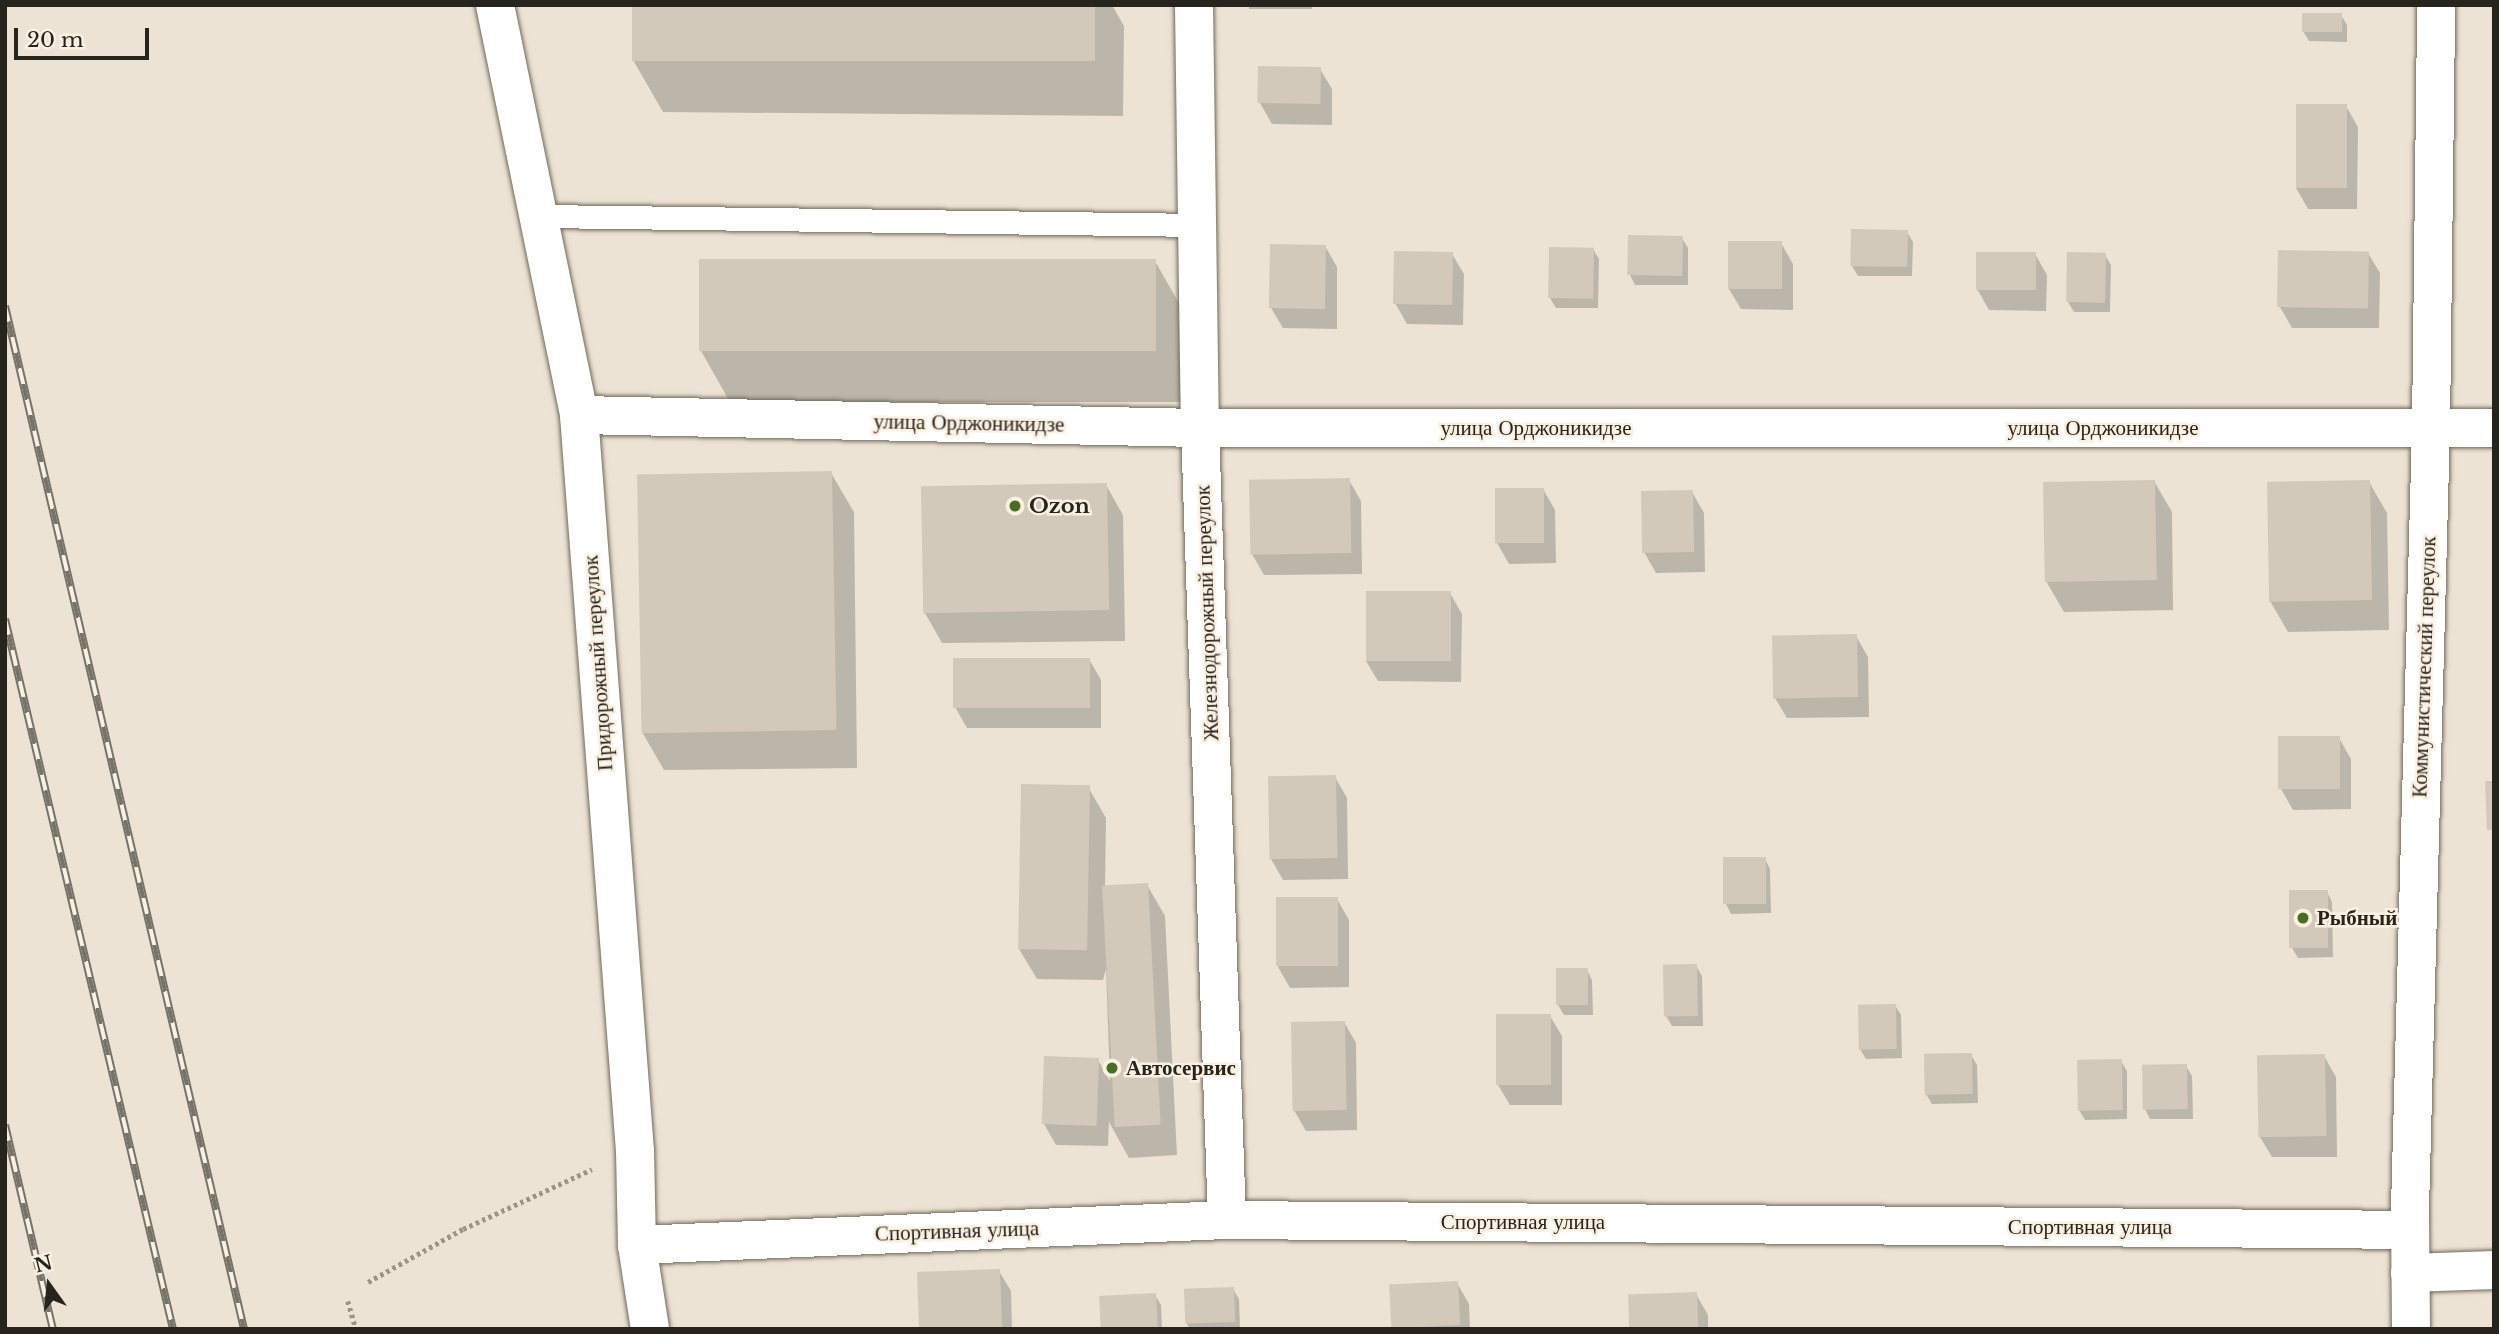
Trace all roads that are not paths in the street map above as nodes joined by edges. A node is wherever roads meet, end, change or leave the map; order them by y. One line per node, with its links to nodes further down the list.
1 (495, 5): 4 (street, Придорожный переулок)
2 (1194, 5): 5 (street, Железнодорожный переулок)
3 (2436, 5): 8 (street, Коммунистический переулок)
4 (541, 216): 5 (lane); 6 (street, Придорожный переулок)
5 (1198, 225): 7 (street, Железнодорожный переулок)
6 (579, 415): 7 (street, улица Орджоникидзе); 12 (street, Придорожный переулок)
7 (1200, 428): 8 (street, улица Орджоникидзе); 10 (street, Железнодорожный переулок)
8 (2431, 428): 9 (street, улица Орджоникидзе); 11 (street, Коммунистический переулок)
9 (2494, 428)
10 (1227, 1220): 11 (street, Спортивная улица); 12 (street, Спортивная улица)
11 (2410, 1230): 14 (street, Коммунистический переулок)
12 (637, 1245): 15 (street, Придорожный переулок)
13 (2494, 1270): 14 (street)
14 (2410, 1273): 16 (street, Коммунистический переулок)
15 (650, 1329)
16 (2411, 1329)

